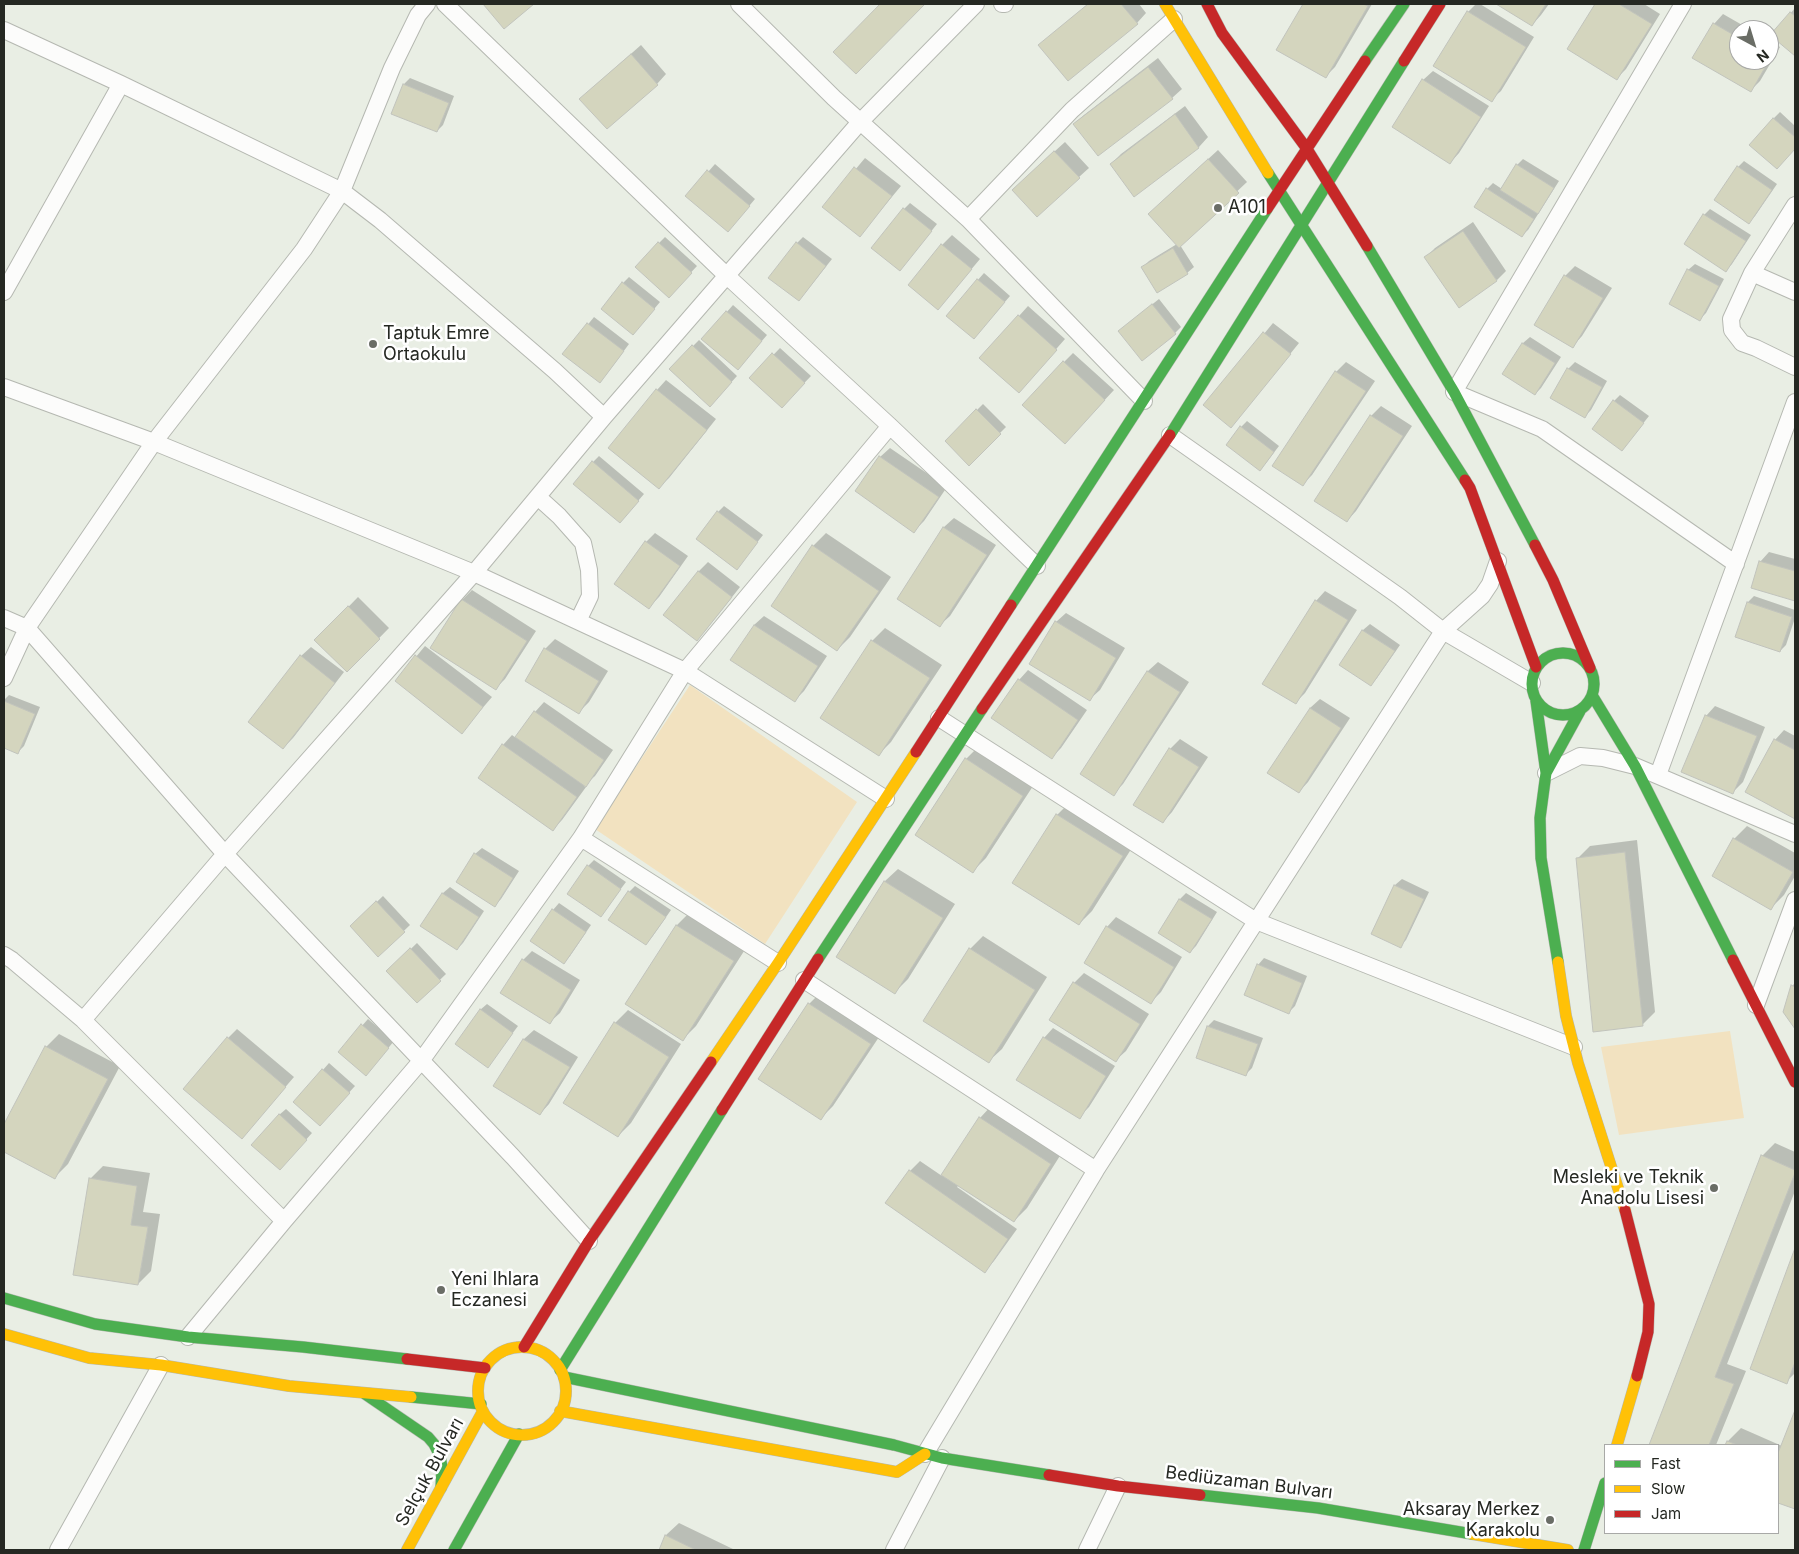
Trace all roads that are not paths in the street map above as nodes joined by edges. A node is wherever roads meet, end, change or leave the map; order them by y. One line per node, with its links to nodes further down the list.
1 (427, 4): 17 (street)
2 (445, 4): 22 (street)
3 (739, 4): 13 (street)
4 (976, 4): 13 (street)
5 (1165, 4): 10 (main road)
6 (1207, 4): 14 (main road)
7 (1404, 4): 14 (main road)
8 (1440, 4): 15 (main road)
9 (1683, 4): 27 (street)
10 (1174, 19): 16 (main road); 19 (street)
11 (4, 30): 12 (street)
12 (122, 84): 17 (street); 23 (street)
13 (860, 122): 19 (street); 22 (street)
14 (1307, 149): 15 (main road); 16 (main road)
15 (1329, 183): 20 (main road); 27 (main road)
16 (1279, 190): 20 (main road); 28 (main road)
17 (342, 191): 30 (street); 33 (street)
18 (1795, 204): 21 (street)
19 (968, 219): 28 (street)
20 (1302, 224): 32 (main road); 35 (main road)
21 (1752, 272): 24 (street); 25 (street)
22 (727, 276): 30 (street); 31 (street)
23 (4, 292)
24 (1795, 292)
25 (1795, 367)
26 (4, 387): 33 (street)
27 (1454, 392): 36 (street); 44 (main road)
28 (1144, 401): 37 (main road)
29 (1795, 402): 36 (street)
30 (604, 417): 34 (street)
31 (890, 426): 37 (street); 45 (street)
32 (1170, 436): 42 (street); 52 (main road)
33 (154, 442): 38 (street); 41 (street)
34 (538, 497): 38 (street); 40 (street)
35 (1498, 561): 42 (street); 43 (main road)
36 (1736, 564): 55 (street)
37 (1037, 566): 51 (main road)
38 (474, 573): 40 (street); 59 (street)
39 (4, 618): 41 (street)
40 (578, 621): 45 (street)
41 (27, 628): 46 (street); 59 (street)
42 (1443, 631): 47 (street); 61 (street)
43 (1536, 667): 44 (main road); 47 (main road)
44 (1590, 668): 48 (main road)
45 (685, 671): 56 (street); 58 (street)
46 (4, 678)
47 (1532, 683): 49 (main road)
48 (1592, 696): 50 (main road); 53 (main road)
49 (1536, 701): 50 (main road); 54 (main road)
50 (1580, 711): 54 (main road)
51 (939, 718): 52 (street); 56 (main road)
52 (964, 735): 61 (street); 64 (main road)
53 (1635, 766): 54 (street); 55 (street); 65 (main road)
54 (1546, 773): 67 (main road)
55 (1658, 775): 57 (street)
56 (886, 800): 63 (main road)
57 (1795, 834)
58 (581, 838): 63 (street); 68 (street)
59 (225, 854): 66 (street); 68 (street)
60 (1795, 900): 65 (street)
61 (1256, 921): 67 (street); 70 (street)
62 (4, 955): 66 (street)
63 (778, 963): 72 (main road)
64 (804, 980): 70 (street); 79 (main road)
65 (1756, 1006): 69 (main road)
66 (83, 1020): 71 (street)
67 (1574, 1047): 84 (main road)
68 (421, 1061): 71 (street); 72 (street)
69 (1795, 1082)
70 (1096, 1170): 85 (street)
71 (284, 1221): 75 (street)
72 (589, 1242): 76 (main road)
73 (4, 1298): 75 (main road)
74 (4, 1334): 77 (main road)
75 (188, 1337): 78 (main road)
76 (524, 1347): 78 (main road); 79 (main road)
77 (161, 1365): 80 (main road); 90 (street)
78 (485, 1368): 81 (main road)
79 (562, 1374): 82 (main road); 85 (main road, Bediüzaman Bulvarı)
80 (364, 1393): 81 (main road); 89 (main road)
81 (482, 1407): 83 (main road); 89 (main road, Selçuk Bulvarı)
82 (560, 1411): 83 (main road); 85 (main road)
83 (519, 1434): 92 (main road)
84 (1617, 1444)
85 (925, 1454): 86 (main road, Bediüzaman Bulvarı)
86 (942, 1458): 87 (main road, Bediüzaman Bulvarı); 93 (street)
87 (1118, 1486): 94 (street); 95 (main road, Bediüzaman Bulvarı)
88 (1604, 1486): 96 (main road)
89 (441, 1488): 91 (main road, Selçuk Bulvarı)
90 (58, 1550)
91 (407, 1550)
92 (454, 1550)
93 (894, 1550)
94 (1086, 1550)
95 (1568, 1550)
96 (1584, 1550)

